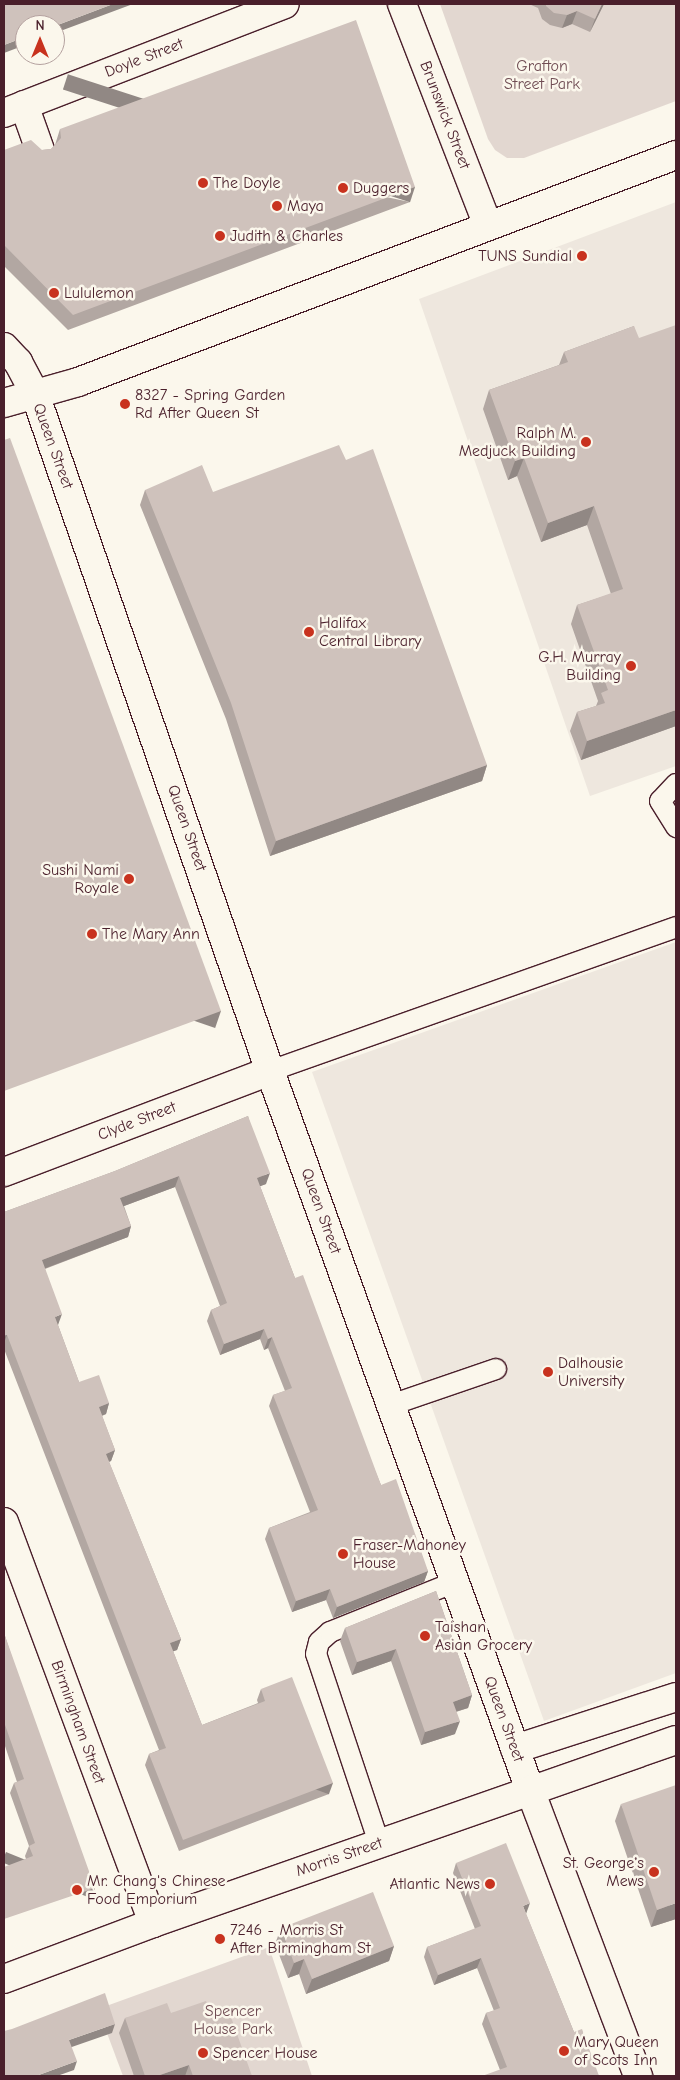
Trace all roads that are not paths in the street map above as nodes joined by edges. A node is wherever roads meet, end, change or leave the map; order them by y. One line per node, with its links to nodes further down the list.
1 (285, 4): 3 (street, Doyle Street)
2 (402, 4): 6 (street, Brunswick Street)
3 (14, 109): 4 (street)
4 (40, 150)
5 (676, 156): 6 (street)
6 (488, 226): 8 (street)
7 (4, 347): 8 (street, Queen Street)
8 (35, 394): 9 (street); 13 (street, Queen Street)
9 (4, 403)
10 (676, 784): 11 (lane)
11 (676, 827)
12 (676, 927): 13 (lane)
13 (270, 1071): 14 (street, Clyde Street); 16 (street, Queen Street)
14 (4, 1172)
15 (496, 1369): 16 (lane)
16 (391, 1405): 18 (street, Queen Street)
17 (4, 1522): 24 (street, Birmingham Street)
18 (455, 1582): 21 (street, Queen Street); 23 (lane)
19 (676, 1697): 21 (street)
20 (676, 1740): 22 (street, Morris Street)
21 (515, 1749): 22 (street, Queen Street)
22 (530, 1790): 23 (street, Morris Street); 26 (street, Queen Street)
23 (379, 1843): 24 (street, Morris Street)
24 (153, 1923): 25 (street, Morris Street)
25 (4, 1979)
26 (638, 2076)

